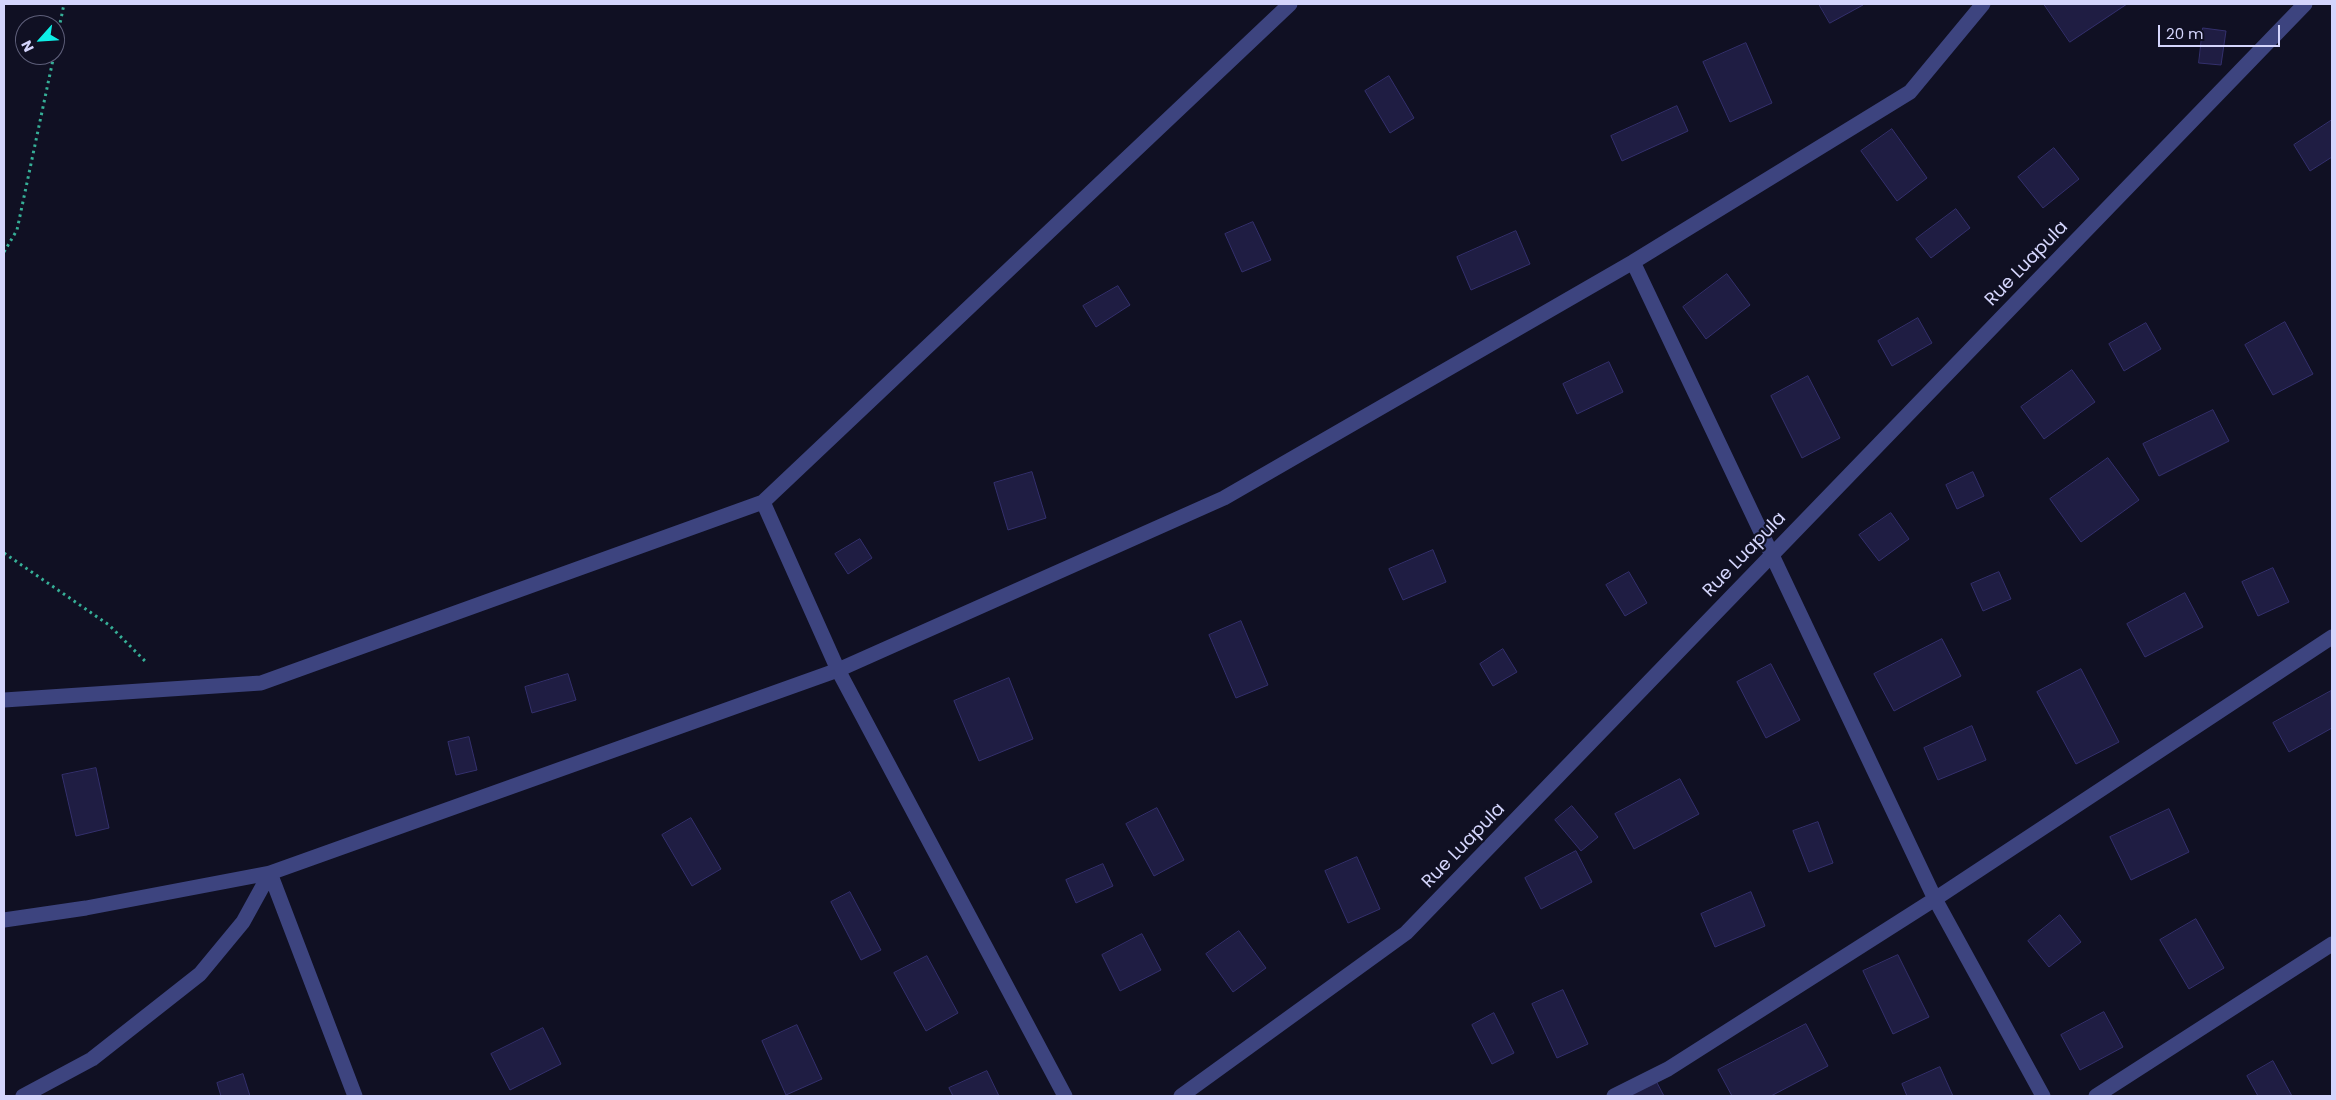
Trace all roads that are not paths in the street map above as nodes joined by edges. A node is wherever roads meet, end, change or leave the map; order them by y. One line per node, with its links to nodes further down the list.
1 (1290, 4): 5 (street)
2 (1983, 4): 4 (street)
3 (2305, 4): 6 (street, Rue Luapula)
4 (1633, 262): 6 (street); 8 (street)
5 (763, 502): 8 (street); 9 (street)
6 (1771, 555): 11 (street); 17 (street, Rue Luapula)
7 (2332, 638): 11 (street)
8 (838, 670): 10 (street); 16 (street)
9 (4, 700)
10 (270, 873): 12 (street); 14 (street); 15 (street)
11 (1935, 899): 18 (street); 19 (street)
12 (4, 920)
13 (2332, 944): 20 (street)
14 (23, 1096)
15 (356, 1096)
16 (1065, 1096)
17 (1181, 1096)
18 (1614, 1096)
19 (2043, 1096)
20 (2096, 1096)

